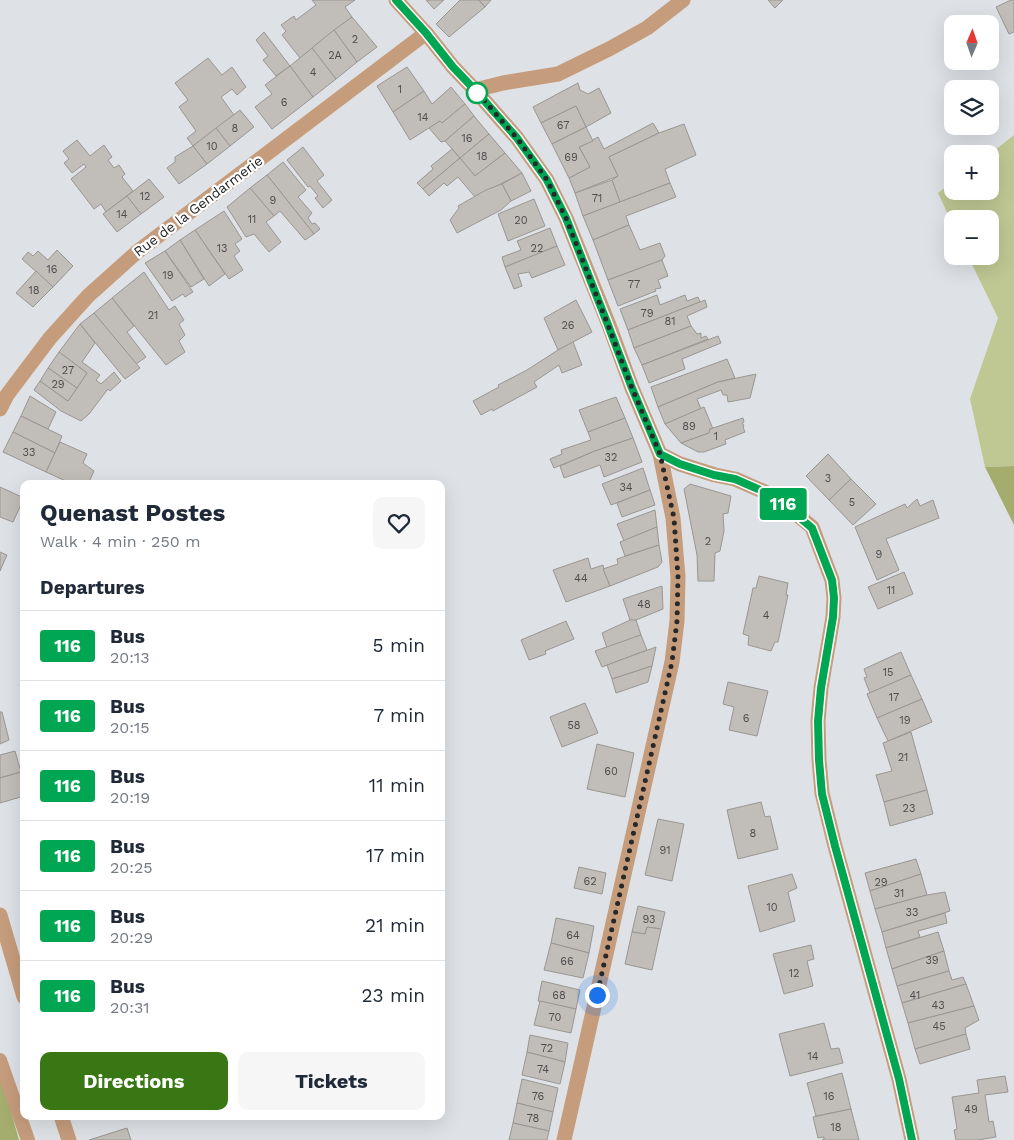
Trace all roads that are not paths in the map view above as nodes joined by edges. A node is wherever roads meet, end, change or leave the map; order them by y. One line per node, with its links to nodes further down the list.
1 (396, 0): 3 (street)
2 (682, 0): 4 (street)
3 (426, 33): 4 (street); 5 (street, Rue de la Gendarmerie)
4 (475, 90): 6 (street)
5 (0, 409)
6 (660, 454): 15 (street); 16 (street)
7 (0, 915): 8 (street)
8 (20, 983)
9 (0, 1060): 10 (lane)
10 (20, 1117)
11 (21, 1120): 13 (lane)
12 (62, 1120): 14 (street)
13 (28, 1140)
14 (69, 1140)
15 (564, 1140)
16 (912, 1140)

